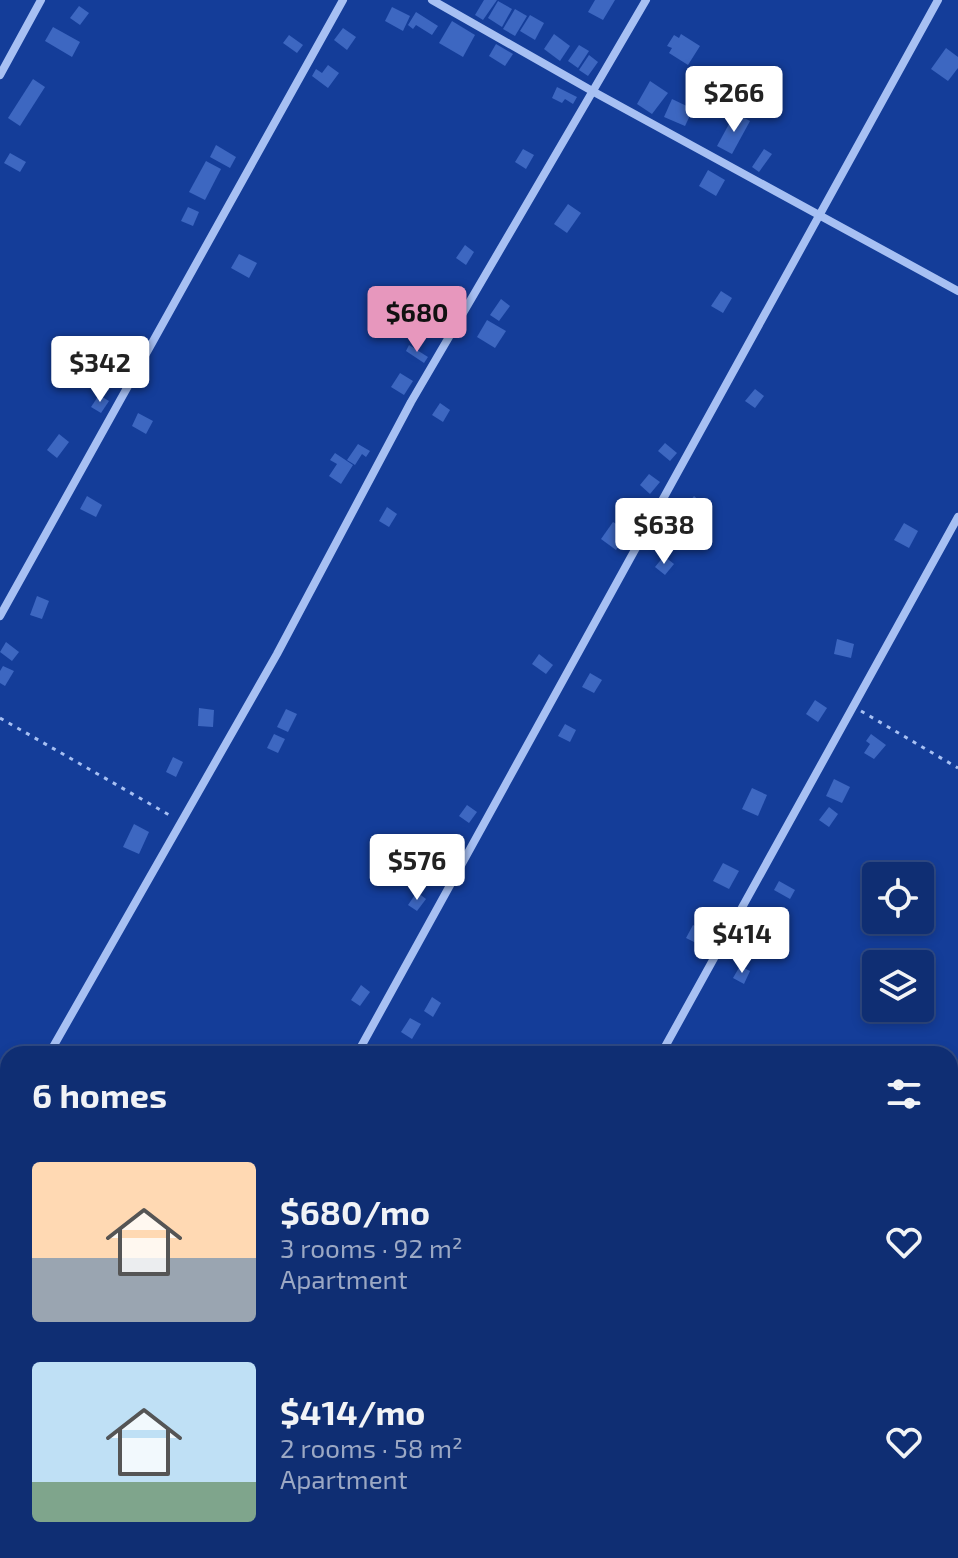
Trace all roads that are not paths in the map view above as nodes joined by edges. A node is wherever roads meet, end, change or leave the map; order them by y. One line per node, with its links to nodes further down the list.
1 (41, 0): 6 (street)
2 (343, 0): 11 (street)
3 (432, 0): 7 (street)
4 (646, 0): 7 (street)
5 (938, 0): 8 (street)
6 (0, 75)
7 (594, 92): 8 (street); 12 (street)
8 (820, 216): 9 (street); 13 (street)
9 (958, 291)
10 (958, 517): 14 (street)
11 (0, 616)
12 (54, 1046)
13 (361, 1046)
14 (665, 1046)

